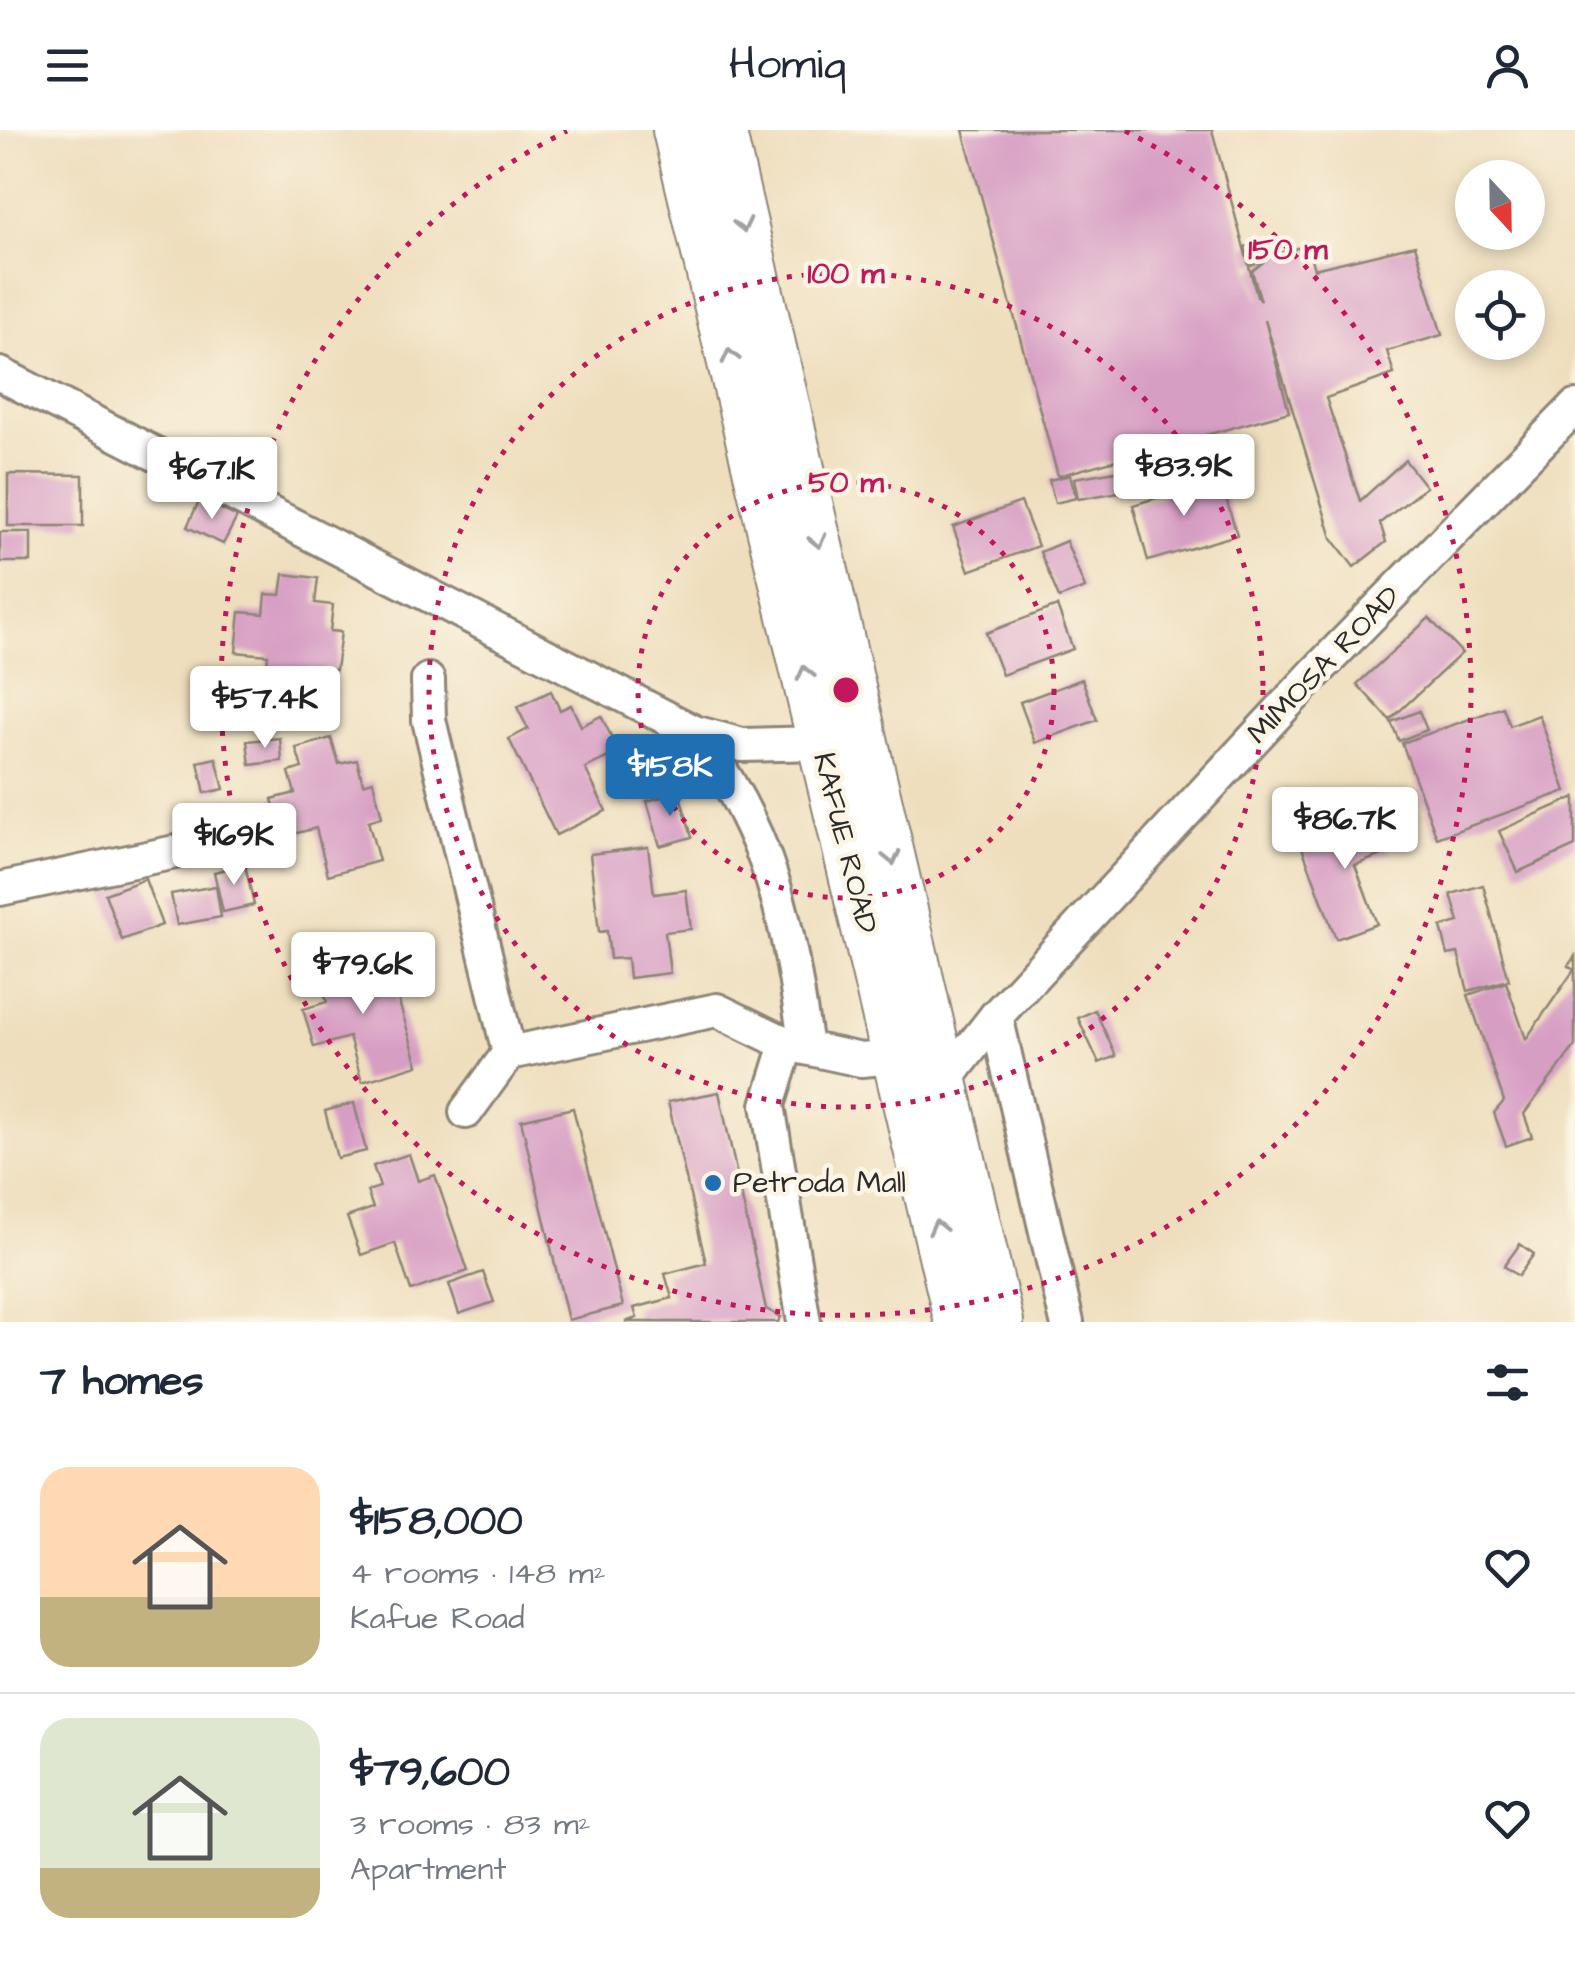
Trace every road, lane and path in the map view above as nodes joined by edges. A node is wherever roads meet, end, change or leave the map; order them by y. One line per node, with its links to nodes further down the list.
1 (677, 130): 9 (highway, KAFUE ROAD, one-way to 1)
2 (721, 130): 12 (highway, KAFUE ROAD, one-way to 12)
3 (0, 374): 5 (street)
4 (0, 390): 5 (street)
5 (36, 393): 8 (street)
6 (1575, 407): 13 (street, MIMOSA ROAD)
7 (428, 680): 15 (street)
8 (694, 732): 9 (street); 14 (street)
9 (821, 743): 16 (highway, KAFUE ROAD)
10 (237, 839): 11 (street)
11 (0, 889)
12 (923, 986): 13 (street); 17 (highway, KAFUE ROAD)
13 (996, 1016): 17 (street, MIMOSA ROAD); 22 (street)
14 (797, 1046): 15 (street); 16 (street); 19 (street)
15 (508, 1052): 18 (street)
16 (898, 1058): 20 (highway, KAFUE ROAD, one-way to 16)
17 (944, 1082): 21 (highway, KAFUE ROAD)
18 (466, 1112)
19 (804, 1322)
20 (959, 1322)
21 (1000, 1322)
22 (1067, 1322)

